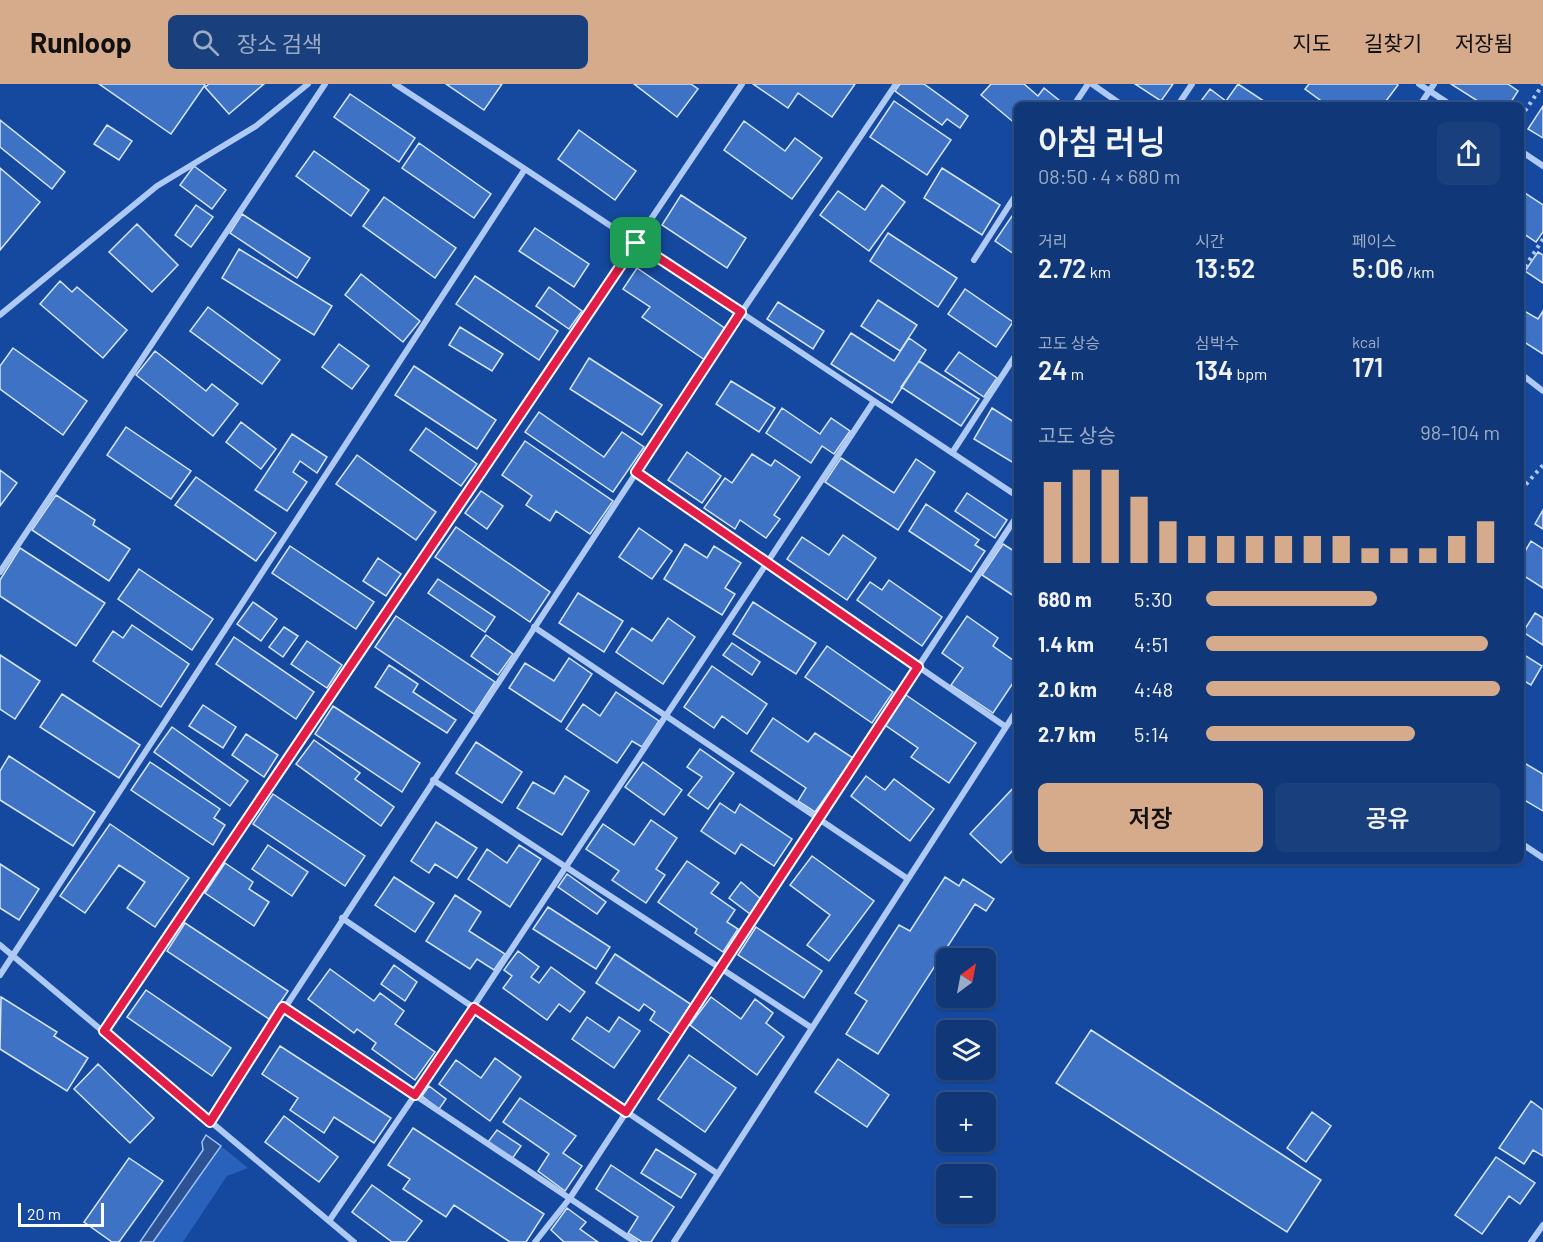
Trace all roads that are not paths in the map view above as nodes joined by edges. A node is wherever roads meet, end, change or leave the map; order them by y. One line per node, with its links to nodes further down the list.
1 (308, 84): 23 (street)
2 (325, 84): 33 (street)
3 (395, 84): 18 (street)
4 (742, 84): 20 (street)
5 (896, 84): 22 (street)
6 (1090, 84): 11 (street); 12 (street)
7 (1192, 84): 13 (street)
8 (1419, 84): 10 (street)
9 (1434, 84): 10 (street)
10 (1430, 91): 14 (street); 15 (street)
11 (1076, 102)
12 (1117, 102)
13 (1180, 102)
14 (1422, 102)
15 (1446, 102)
16 (1524, 153): 17 (street)
17 (1543, 166)
18 (525, 169): 20 (street); 47 (street)
19 (1014, 198): 21 (street)
20 (636, 243): 22 (street); 53 (street)
21 (974, 260)
22 (741, 312): 27 (street); 29 (street)
23 (0, 315)
24 (1014, 358): 28 (street)
25 (1524, 376): 26 (street)
26 (1543, 391)
27 (874, 401): 28 (street); 32 (street)
28 (952, 453): 30 (street)
29 (636, 472): 32 (street); 34 (street)
30 (1014, 494)
31 (1014, 521): 35 (street)
32 (767, 563): 35 (street); 37 (street)
33 (0, 572)
34 (534, 627): 37 (street); 39 (street)
35 (918, 667): 38 (street); 40 (street)
36 (1014, 715): 38 (street)
37 (666, 716): 40 (street); 43 (street)
38 (1006, 727): 44 (street)
39 (433, 780): 43 (street); 45 (street)
40 (818, 819): 44 (street); 48 (street)
41 (1524, 845): 42 (street)
42 (1543, 858)
43 (566, 867): 48 (street); 51 (street)
44 (908, 879): 52 (street)
45 (342, 918): 50 (street); 51 (street)
46 (0, 945): 47 (street)
47 (13, 955): 49 (street); 53 (street)
48 (720, 968): 52 (street); 55 (street)
49 (0, 975)
50 (283, 1007): 54 (street); 56 (street)
51 (474, 1008): 54 (street); 55 (street)
52 (812, 1028): 57 (street)
53 (104, 1031): 56 (street)
54 (415, 1095): 58 (street); 59 (street)
55 (626, 1112): 57 (street); 58 (street)
56 (210, 1122): 59 (street)
57 (718, 1174): 64 (street)
58 (570, 1198): 62 (street); 63 (street)
59 (328, 1221): 61 (street)
60 (1543, 1225): 65 (street)
61 (354, 1242)
62 (535, 1242)
63 (635, 1242)
64 (674, 1242)
65 (1531, 1242)

